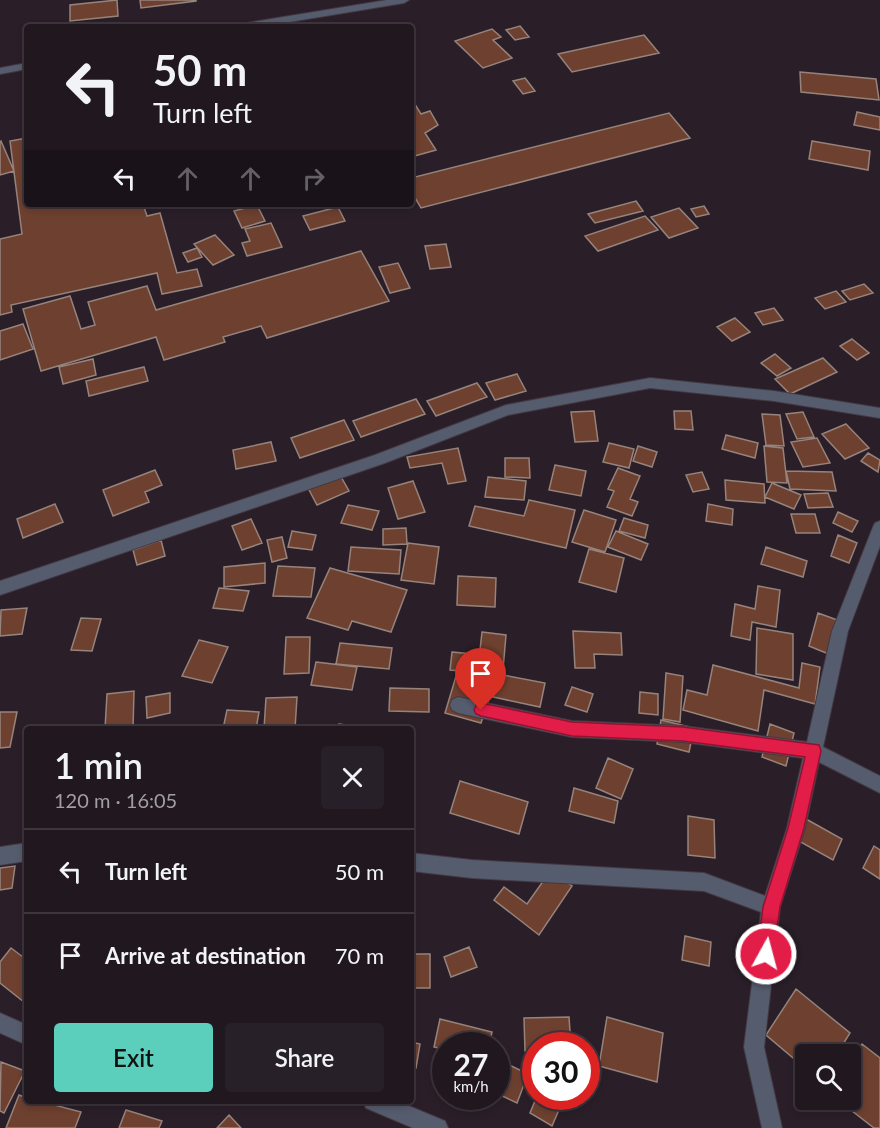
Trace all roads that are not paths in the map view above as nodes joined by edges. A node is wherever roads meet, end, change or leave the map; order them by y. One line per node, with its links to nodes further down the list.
1 (404, 0): 2 (street)
2 (259, 24)
3 (24, 67): 4 (street)
4 (0, 71)
5 (880, 413): 7 (street)
6 (880, 527): 9 (street)
7 (0, 588)
8 (458, 705): 9 (street)
9 (814, 751): 10 (street); 14 (street)
10 (880, 784)
11 (24, 852): 12 (street)
12 (0, 856)
13 (414, 862): 14 (street)
14 (771, 907): 19 (street)
15 (0, 1023): 16 (street)
16 (24, 1034)
17 (380, 1104): 18 (street)
18 (438, 1128)
19 (772, 1128)

